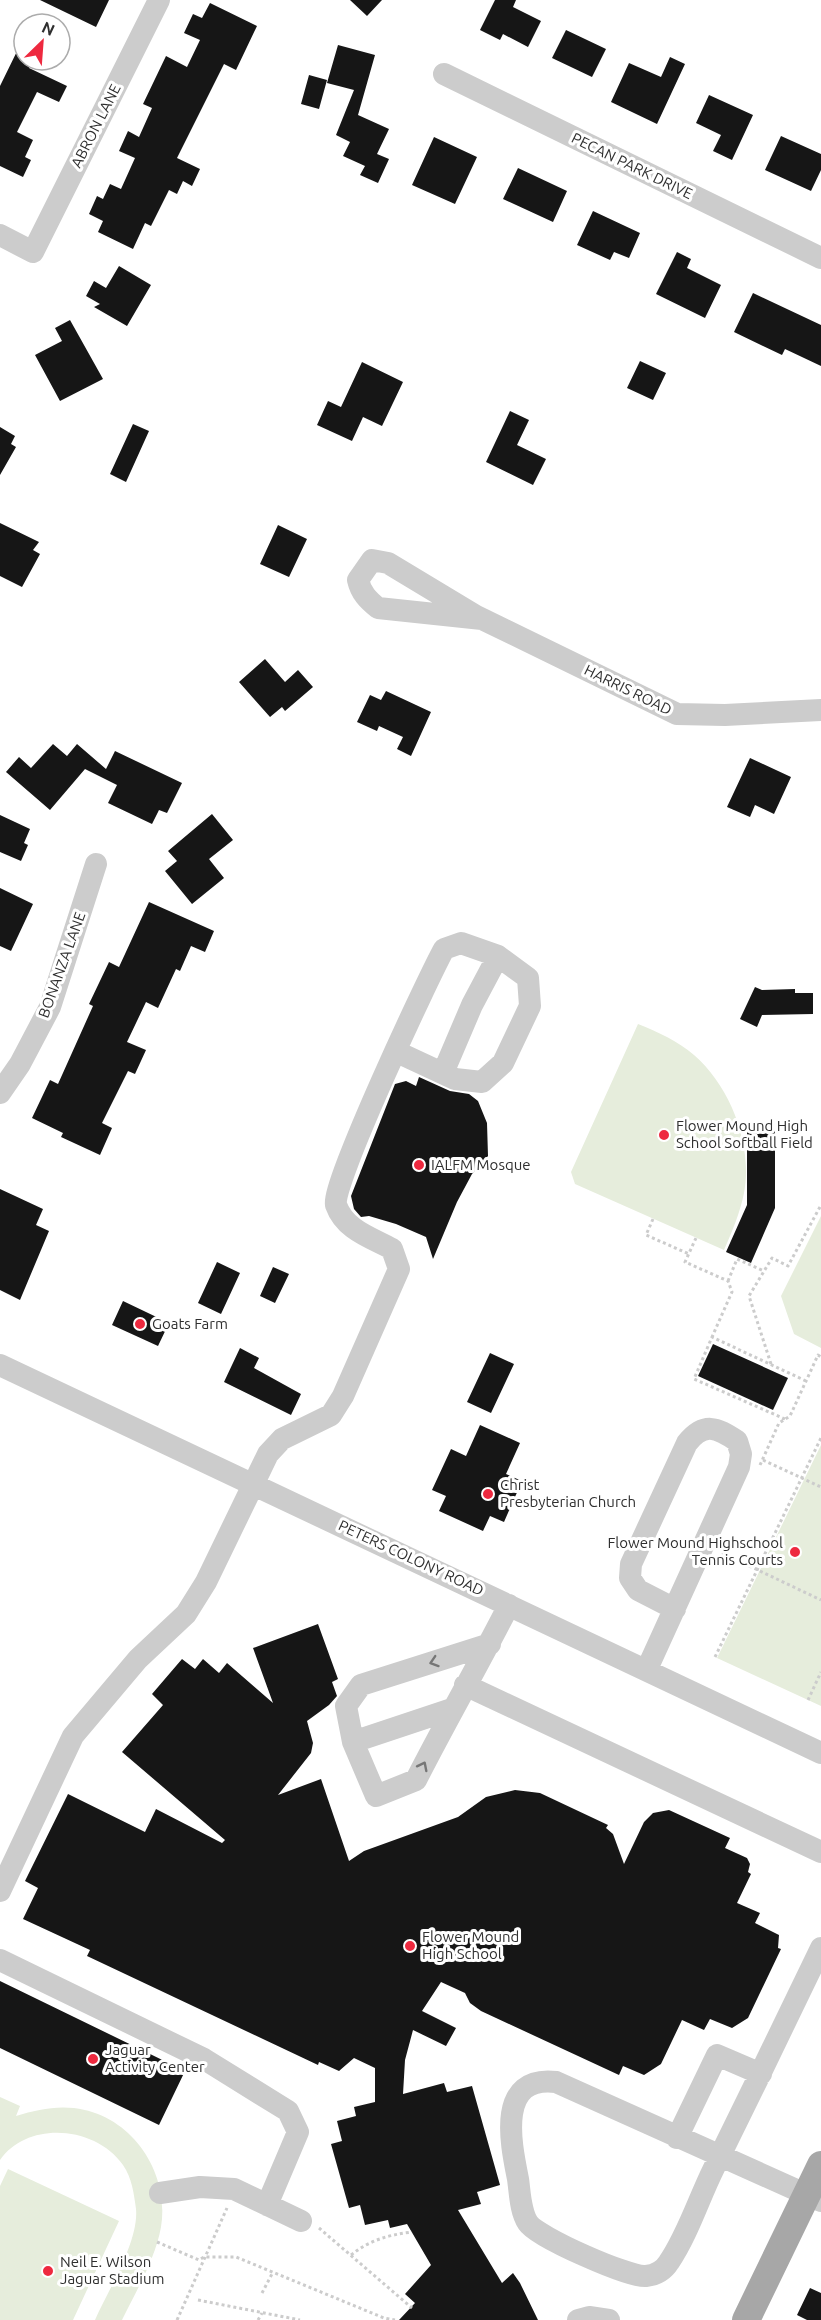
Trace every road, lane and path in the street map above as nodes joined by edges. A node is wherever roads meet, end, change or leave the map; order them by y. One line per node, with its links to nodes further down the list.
1 (159, 0): 3 (street, ABRON LANE)
2 (444, 74): 4 (street, PECAN PARK DRIVE)
3 (0, 235)
4 (821, 258)
5 (482, 619): 5 (street, HARRIS ROAD); 6 (street, HARRIS ROAD)
6 (821, 710)
7 (96, 864): 11 (street, BONANZA LANE)
8 (498, 956): 9 (street); 10 (street); 10 (street)
9 (397, 1052): 10 (street); 26 (street)
10 (443, 1073)
11 (0, 1093)
12 (821, 1204): 16 (path)
13 (653, 1219): 15 (path)
14 (696, 1238): 15 (path)
15 (689, 1254): 17 (path)
16 (764, 1271): 17 (path); 19 (path)
17 (728, 1281): 18 (path)
18 (712, 1337): 19 (path); 22 (path)
19 (771, 1364): 21 (path)
20 (0, 1365): 26 (street, PETERS COLONY ROAD)
21 (806, 1381)
22 (785, 1419)
23 (821, 1438): 25 (path)
24 (763, 1460): 25 (path)
25 (801, 1478): 27 (path); 29 (path)
26 (252, 1483): 31 (street, PETERS COLONY ROAD); 43 (street)
27 (821, 1487)
28 (704, 1545): 29 (path); 32 (street); 32 (street)
29 (757, 1569): 30 (path); 34 (path)
30 (821, 1600)
31 (510, 1605): 33 (street); 35 (street, PETERS COLONY ROAD)
32 (675, 1609): 35 (street)
33 (489, 1644): 37 (street); 40 (street, one-way to 40)
34 (715, 1657)
35 (647, 1669): 41 (street, PETERS COLONY ROAD)
36 (821, 1672): 38 (path)
37 (465, 1685): 39 (street); 42 (street)
38 (808, 1700)
39 (452, 1709): 40 (street); 40 (street, one-way to 39)
40 (353, 1742)
41 (821, 1753)
42 (821, 1852)
43 (0, 1891)
44 (821, 1948): 46 (street)
45 (0, 1960): 53 (street)
46 (761, 2074): 47 (street); 48 (street)
47 (677, 2138): 48 (street); 48 (street)
48 (719, 2158): 52 (street)
49 (821, 2165): 52 (main road)
50 (234, 2189): 51 (street); 53 (street); 58 (path)
51 (160, 2193)
52 (814, 2198): 70 (main road)
53 (267, 2205): 54 (street)
54 (301, 2221): 57 (path)
55 (412, 2232): 57 (path)
56 (158, 2242): 58 (path)
57 (351, 2255): 62 (path)
58 (204, 2257): 59 (path); 64 (path)
59 (273, 2272): 60 (path); 67 (path)
60 (262, 2294)
61 (198, 2300): 63 (path)
62 (412, 2308)
63 (262, 2313): 65 (path); 66 (path)
64 (177, 2320)
65 (258, 2320)
66 (300, 2320)
67 (395, 2320)
68 (578, 2320): 69 (street)
69 (609, 2320)
70 (746, 2320)

